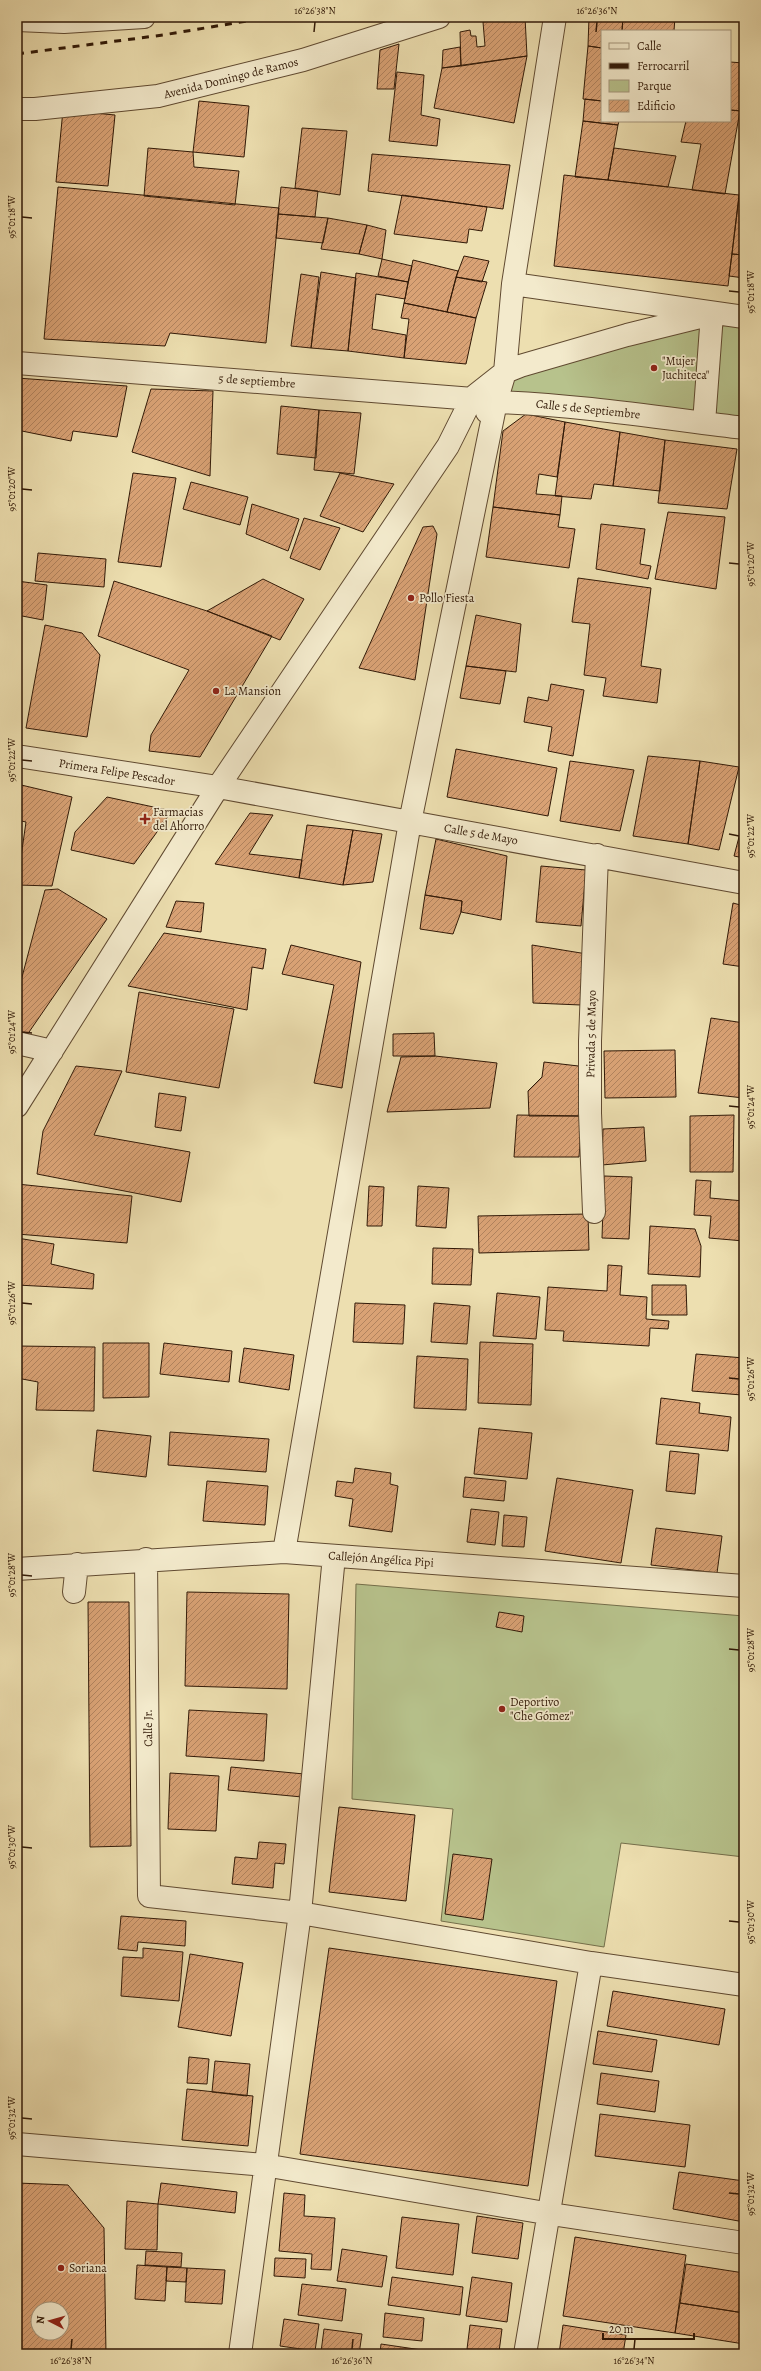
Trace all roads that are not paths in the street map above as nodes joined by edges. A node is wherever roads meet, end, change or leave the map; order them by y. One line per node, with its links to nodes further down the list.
1 (144, 17): 4 (street)
2 (439, 17): 5 (street, Avenida Domingo de Ramos)
3 (555, 17): 6 (street)
4 (17, 20)
5 (17, 109)
6 (513, 284): 7 (street); 10 (street)
7 (712, 314): 8 (street); 10 (street); 13 (street)
8 (744, 317)
9 (17, 363): 11 (street, 5 de septiembre)
10 (505, 372): 11 (street); 12 (street)
11 (472, 398): 12 (street, 5 de septiembre); 15 (street)
12 (496, 402): 13 (street, Calle 5 de Septiembre); 15 (street); 18 (street)
13 (704, 423): 14 (street, Calle 5 de Septiembre)
14 (744, 428)
15 (448, 446): 17 (street)
16 (17, 756): 17 (street, Primera Felipe Pescador)
17 (218, 787): 18 (street, Calle 5 de Mayo); 22 (street)
18 (410, 822): 19 (street, Calle 5 de Mayo); 25 (street)
19 (597, 855): 20 (street, Calle 5 de Mayo); 24 (street, Privada 5 de Mayo)
20 (744, 883)
21 (17, 1043): 22 (street)
22 (52, 1051): 23 (street)
23 (17, 1106)
24 (594, 1212)
25 (284, 1552): 26 (street, Callejón Angélica Pipi); 27 (street, Callejón Angélica Pipi)
26 (334, 1556): 30 (street, Callejón Angélica Pipi); 32 (street)
27 (146, 1559): 28 (street, Callejón Angélica Pipi); 32 (street, Calle Jr.)
28 (77, 1564): 29 (street, Callejón Angélica Pipi); 31 (street)
29 (17, 1569)
30 (744, 1586)
31 (74, 1592)
32 (300, 1912): 33 (street); 36 (street)
33 (591, 1963): 34 (street); 37 (street)
34 (744, 1985)
35 (17, 2144): 36 (street)
36 (264, 2166): 37 (street); 39 (street)
37 (551, 2214): 38 (street); 40 (street)
38 (744, 2243)
39 (240, 2354)
40 (525, 2354)

